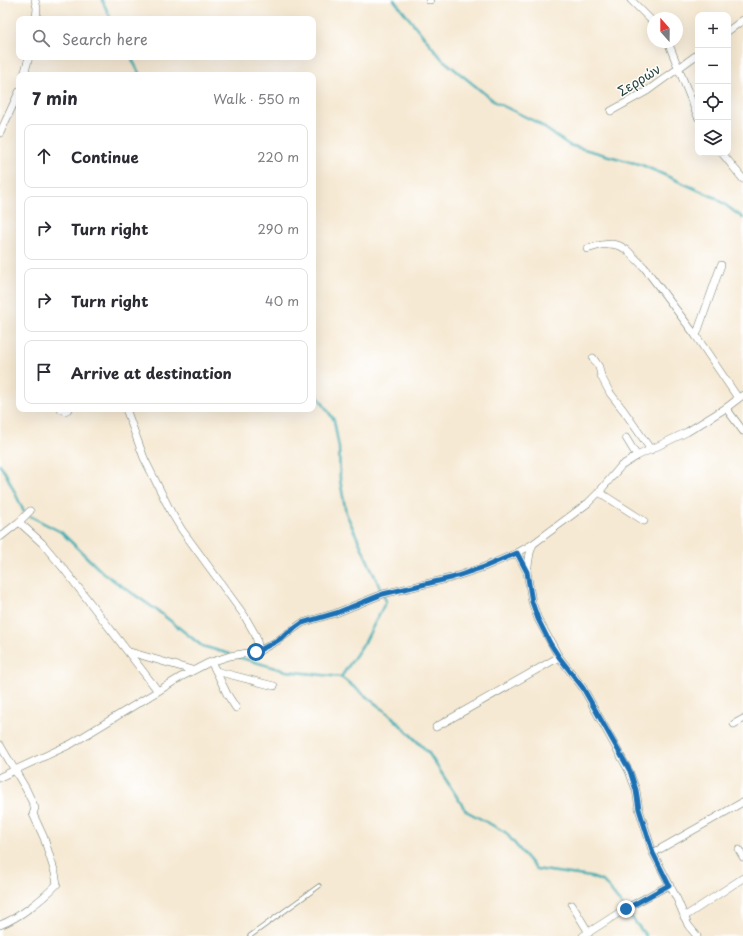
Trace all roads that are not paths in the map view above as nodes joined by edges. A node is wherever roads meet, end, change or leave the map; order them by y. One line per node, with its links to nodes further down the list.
1 (35, 0): 3 (street)
2 (632, 0): 4 (street)
3 (36, 16)
4 (647, 16)
5 (743, 20): 6 (street)
6 (731, 29)
7 (671, 48): 10 (street)
8 (695, 56): 10 (street, Σερρών)
9 (28, 60): 11 (street)
10 (679, 68): 13 (street); 14 (street, Σερρών)
11 (25, 72)
12 (16, 98): 15 (street)
13 (695, 109)
14 (611, 111)
15 (0, 133)
16 (724, 156): 17 (street)
17 (743, 179)
18 (587, 249): 20 (street)
19 (721, 265): 20 (street)
20 (696, 336): 22 (street)
21 (593, 358): 27 (street)
22 (741, 396): 23 (street)
23 (726, 408): 25 (street); 27 (street)
24 (127, 412): 37 (street)
25 (743, 431)
26 (626, 438): 28 (street)
27 (651, 450): 28 (street)
28 (637, 456): 29 (street)
29 (600, 492): 31 (street); 34 (street)
30 (30, 511): 32 (street)
31 (644, 520)
32 (19, 522): 33 (street); 38 (street)
33 (0, 537)
34 (533, 544): 35 (street); 36 (street)
35 (517, 553): 36 (street); 37 (street)
36 (527, 572): 39 (street)
37 (259, 651): 40 (street)
38 (130, 652): 41 (street); 44 (street)
39 (559, 657): 48 (street); 53 (street)
40 (211, 662): 41 (street); 42 (street)
41 (192, 670): 44 (street)
42 (216, 671): 43 (street); 45 (street)
43 (274, 686)
44 (158, 691): 50 (street)
45 (236, 708)
46 (743, 718): 47 (street)
47 (734, 724)
48 (436, 727)
49 (0, 745): 50 (street)
50 (15, 770): 51 (street); 59 (street)
51 (0, 777)
52 (743, 802): 53 (street)
53 (653, 853): 55 (street)
54 (743, 878): 58 (street)
55 (669, 885): 58 (street); 60 (street)
56 (319, 886): 61 (lane)
57 (572, 905): 60 (street)
58 (684, 917): 62 (street)
59 (0, 925)
60 (587, 935)
61 (250, 936)
62 (697, 936)

